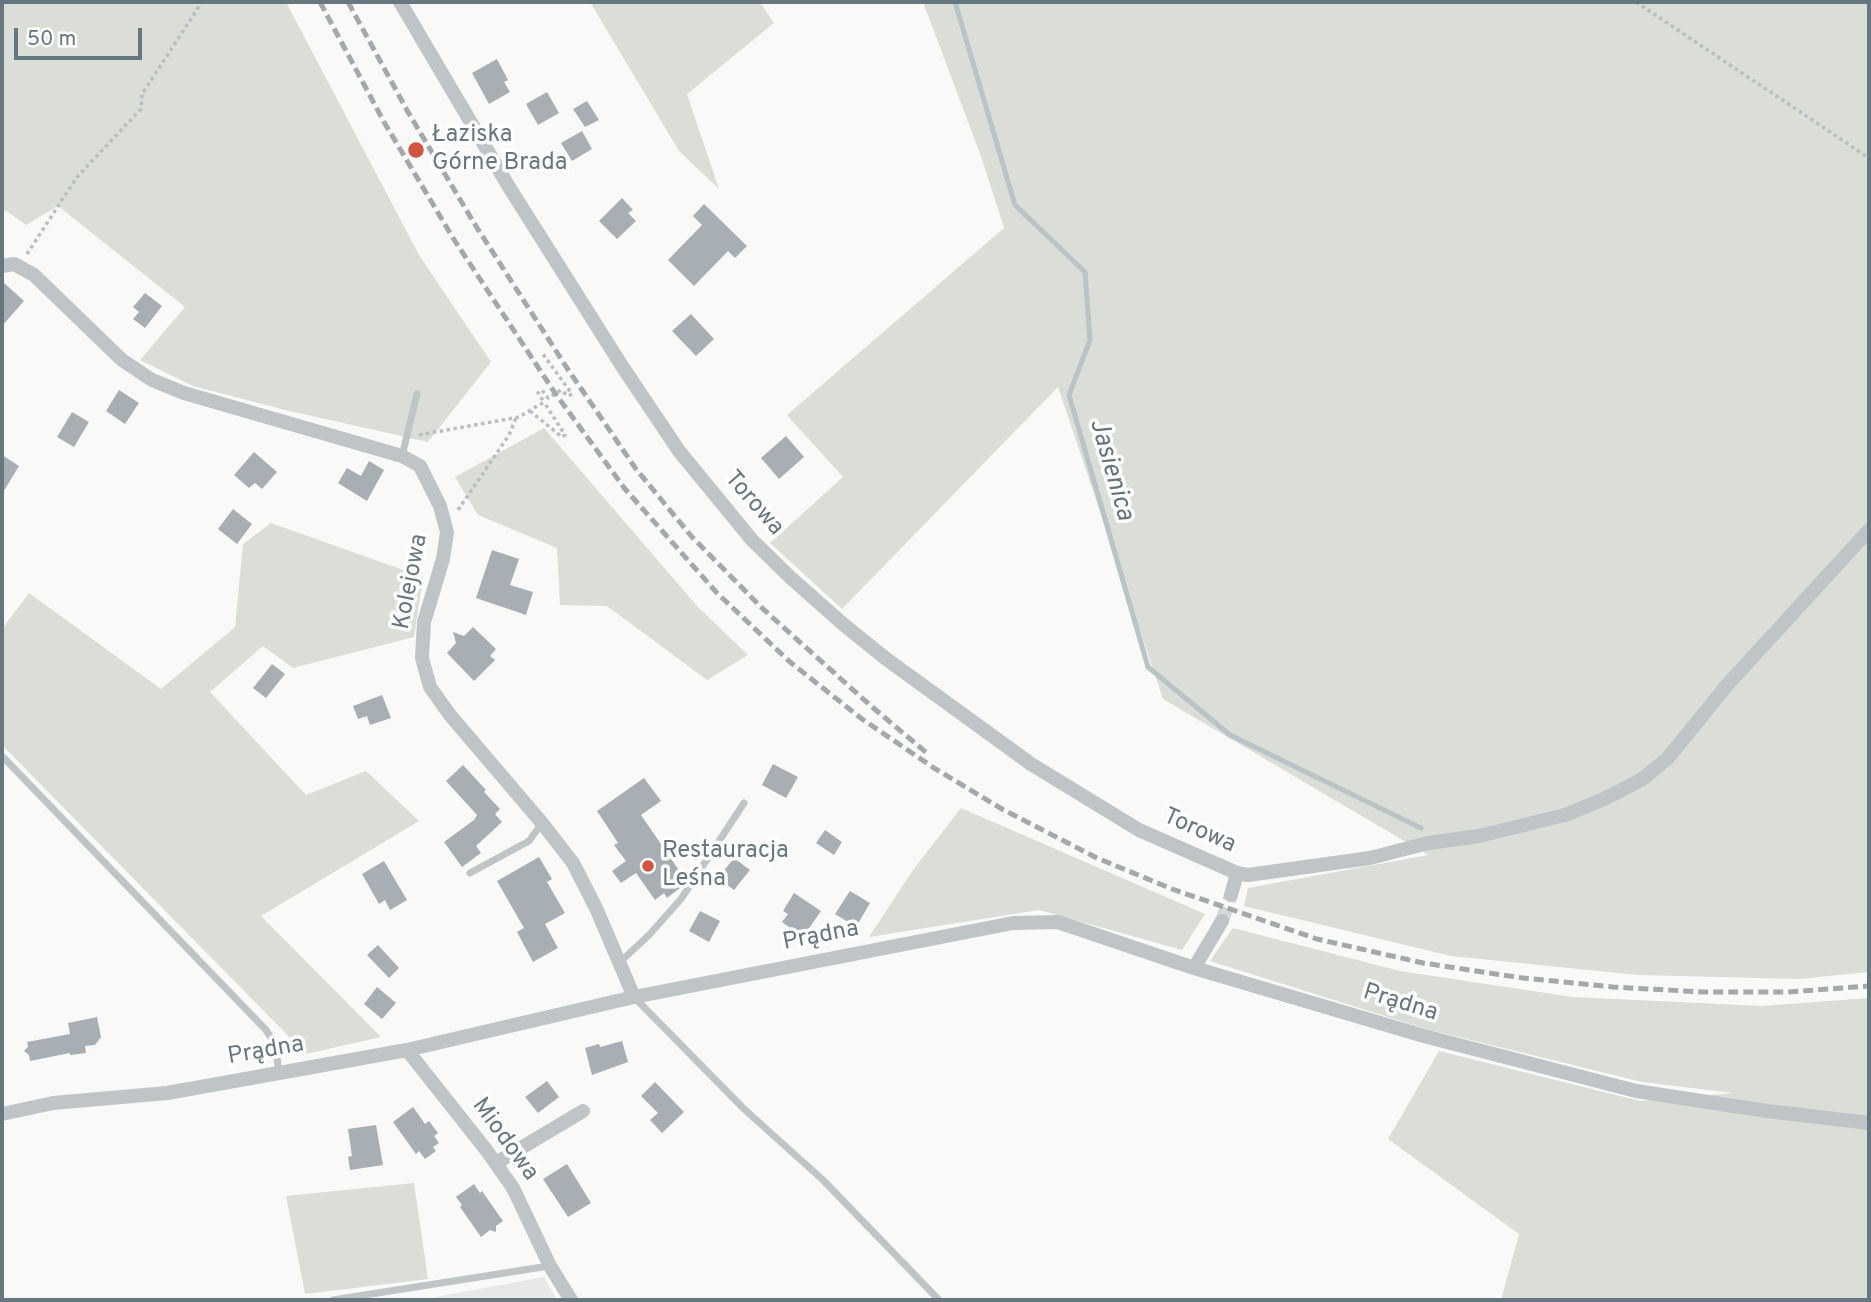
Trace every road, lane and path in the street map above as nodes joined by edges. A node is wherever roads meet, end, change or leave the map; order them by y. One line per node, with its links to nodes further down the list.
1 (202, 2): 5 (path)
2 (400, 2): 19 (street, Torowa)
3 (1636, 2): 4 (path)
4 (1869, 158)
5 (8, 265): 12 (street, Kolejowa)
6 (543, 354): 8 (path)
7 (417, 394): 11 (lane)
8 (544, 402): 9 (path); 9 (path)
9 (530, 411): 10 (path)
10 (516, 418): 11 (path); 13 (path)
11 (406, 435): 12 (lane)
12 (402, 456): 13 (street, Kolejowa)
13 (445, 521): 17 (street, Kolejowa)
14 (1869, 530): 19 (street)
15 (2, 756): 26 (lane)
16 (744, 803): 22 (lane)
17 (542, 823): 18 (lane); 22 (street, Kolejowa)
18 (470, 873)
19 (1237, 873): 20 (street)
20 (1231, 895)
21 (1222, 921): 23 (street)
22 (620, 963): 24 (street, Kolejowa)
23 (1195, 968): 24 (street, Prądna); 29 (street, Prądna)
24 (634, 997): 25 (street, Prądna); 34 (lane)
25 (407, 1050): 26 (street, Prądna); 30 (street, Miodowa)
26 (279, 1073): 28 (street, Prądna)
27 (583, 1111): 30 (street)
28 (2, 1114)
29 (1869, 1123)
30 (496, 1163): 31 (street, Miodowa)
31 (550, 1266): 32 (lane); 33 (street, Miodowa)
32 (333, 1300)
33 (571, 1300)
34 (939, 1300)

